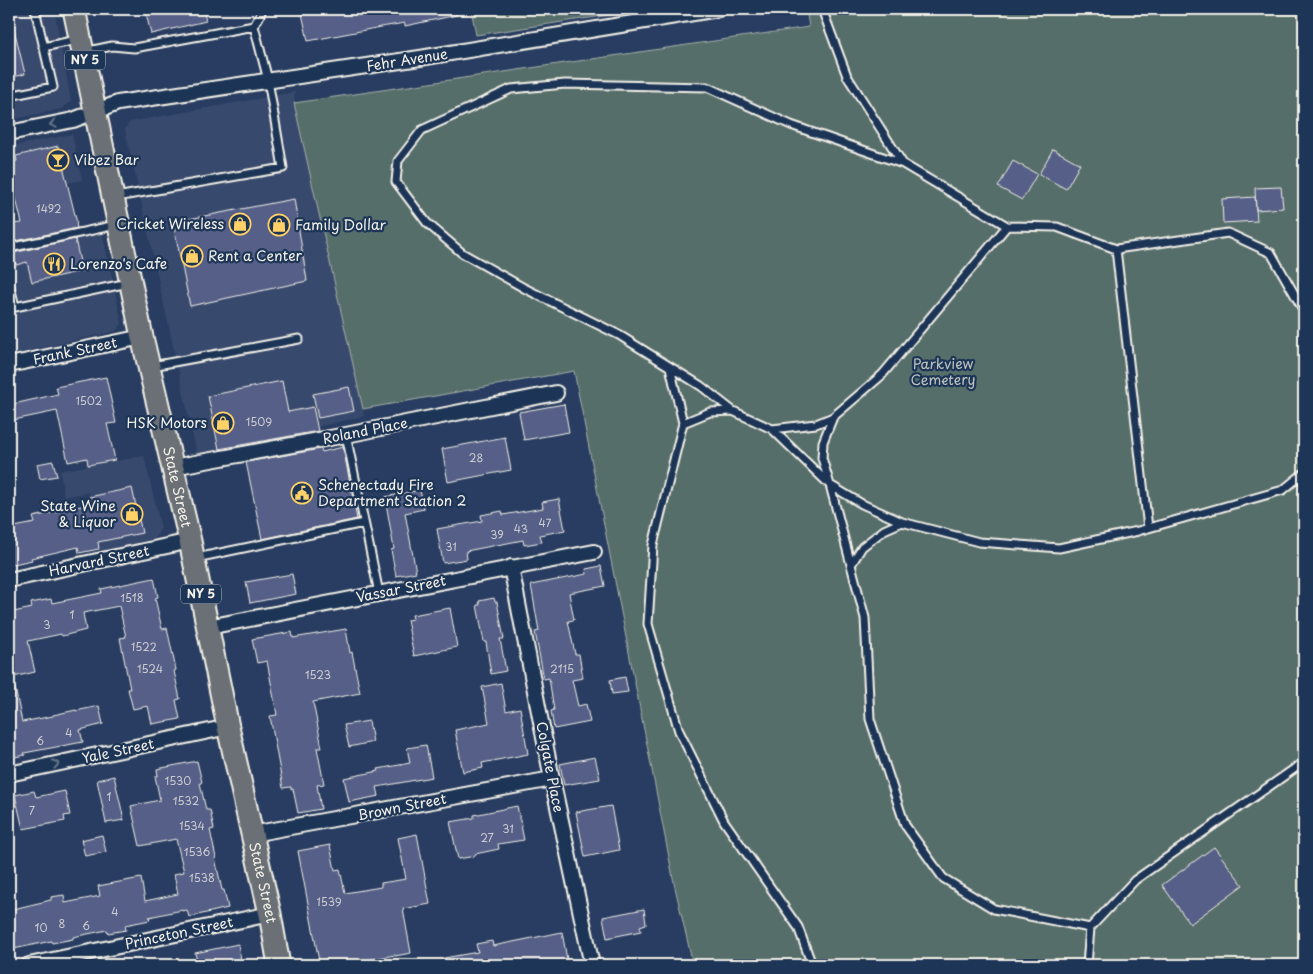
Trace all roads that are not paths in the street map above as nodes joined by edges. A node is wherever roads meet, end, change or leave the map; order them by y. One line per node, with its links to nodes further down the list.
1 (34, 9): 8 (lane)
2 (74, 9): 7 (main road, State Street / NY 5)
3 (262, 9): 6 (lane)
4 (718, 9): 9 (street, Fehr Avenue)
5 (822, 9): 13 (lane)
6 (254, 26): 7 (lane); 9 (lane)
7 (82, 46): 8 (lane); 11 (main road, State Street / NY 5)
8 (43, 47): 10 (lane)
9 (268, 80): 11 (street, Fehr Avenue); 14 (lane)
10 (9, 96)
11 (96, 112): 12 (street, Fehr Avenue, one-way to 12); 14 (main road, State Street / NY 5)
12 (9, 133)
13 (903, 164): 16 (lane); 26 (lane)
14 (113, 197): 15 (main road, State Street / NY 5)
15 (119, 224): 17 (lane); 20 (main road, State Street / NY 5)
16 (1007, 226): 18 (lane); 29 (lane)
17 (9, 248)
18 (1116, 250): 21 (lane); 38 (lane)
19 (9, 282): 20 (lane)
20 (131, 283): 22 (main road, State Street / NY 5)
21 (1304, 311)
22 (142, 337): 24 (street, Frank Street); 25 (main road, State Street / NY 5)
23 (299, 339): 25 (lane)
24 (9, 365)
25 (149, 366): 33 (main road, State Street / NY 5)
26 (670, 367): 28 (lane); 30 (lane)
27 (556, 393): 32 (street, Roland Place)
28 (733, 411): 30 (lane); 31 (lane)
29 (833, 417): 31 (lane); 35 (lane)
30 (683, 423): 56 (lane)
31 (772, 428): 35 (lane)
32 (346, 435): 33 (street, Roland Place); 36 (lane)
33 (173, 466): 39 (main road, State Street / NY 5)
34 (1304, 473): 38 (lane)
35 (830, 484): 37 (lane); 41 (lane)
36 (364, 522): 39 (lane); 44 (lane)
37 (902, 522): 38 (lane); 41 (lane)
38 (1148, 528)
39 (192, 550): 43 (street, Harvard Street); 45 (main road, State Street / NY 5)
40 (594, 552): 42 (street, Vassar Street)
41 (851, 565): 52 (lane)
42 (511, 567): 44 (street, Vassar Street); 49 (street, Colgate Place)
43 (9, 580)
44 (378, 594): 45 (street, Vassar Street)
45 (208, 627): 46 (main road, State Street / NY 5)
46 (228, 727): 48 (street, Yale Street, one-way to 46); 50 (main road, State Street / NY 5)
47 (1304, 762): 52 (lane)
48 (9, 774)
49 (552, 779): 50 (street, Brown Street); 55 (street, Colgate Place)
50 (252, 834): 51 (main road, State Street / NY 5)
51 (270, 914): 53 (street, Princeton Street); 54 (main road, State Street / NY 5)
52 (1090, 928): 57 (lane)
53 (29, 965)
54 (279, 965)
55 (592, 965)
56 (812, 965)
57 (1087, 965)

